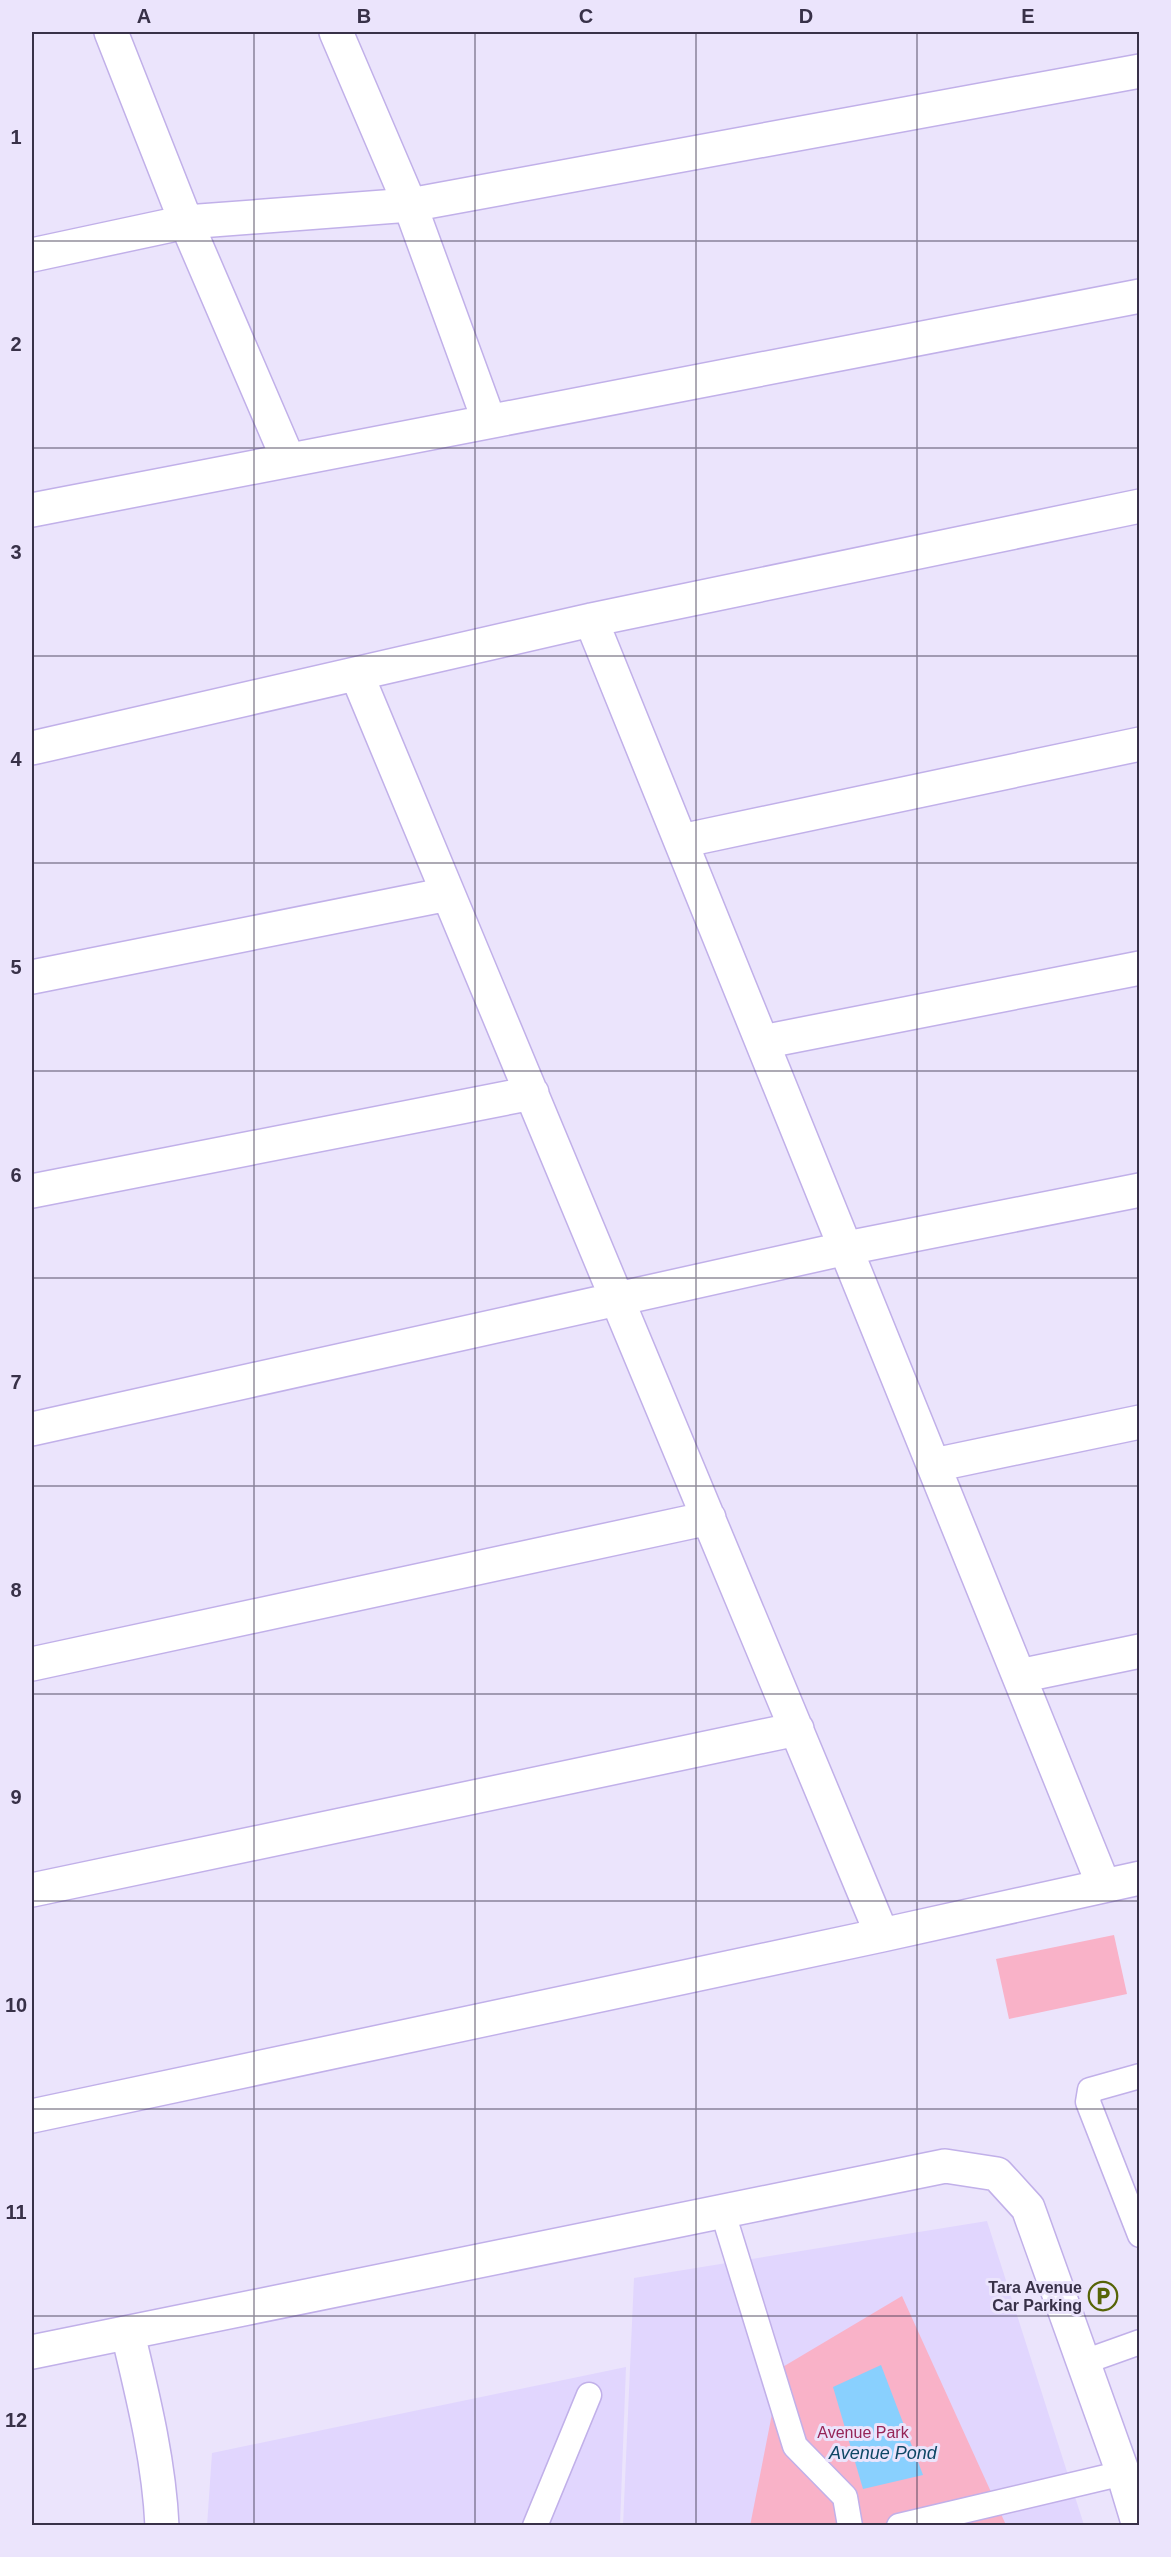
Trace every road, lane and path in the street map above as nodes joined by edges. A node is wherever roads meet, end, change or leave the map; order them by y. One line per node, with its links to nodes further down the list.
1 (111, 32): 5 (street)
2 (336, 32): 4 (street)
3 (1140, 71): 4 (street)
4 (410, 205): 5 (street); 8 (street)
5 (186, 222): 6 (street); 9 (street)
6 (32, 255)
7 (1140, 296): 8 (street)
8 (489, 421): 9 (street)
9 (288, 459): 11 (street)
10 (1140, 506): 12 (street)
11 (32, 510)
12 (591, 620): 13 (street); 16 (street)
13 (357, 675): 15 (street); 17 (street)
14 (1140, 744): 16 (street)
15 (32, 748)
16 (681, 840): 20 (street)
17 (448, 894): 19 (street); 21 (street)
18 (1140, 968): 20 (street)
19 (32, 977)
20 (762, 1042): 24 (street)
21 (532, 1093): 23 (street); 25 (street)
22 (1140, 1190): 24 (street)
23 (32, 1191)
24 (847, 1248): 25 (street); 28 (street)
25 (618, 1300): 27 (street); 29 (street)
26 (1140, 1422): 28 (street)
27 (32, 1429)
28 (934, 1465): 32 (street)
29 (709, 1518): 31 (street); 33 (street)
30 (1140, 1652): 32 (street)
31 (32, 1664)
32 (1019, 1676): 35 (street)
33 (797, 1729): 36 (street); 37 (street)
34 (1140, 1878): 35 (street)
35 (1103, 1884): 37 (street)
36 (32, 1890)
37 (882, 1935): 39 (street)
38 (1140, 2076): 41 (lane)
39 (32, 2116)
40 (723, 2213): 42 (street); 45 (street); 50 (lane)
41 (1140, 2235)
42 (128, 2334): 44 (street); 48 (street)
43 (1140, 2342): 45 (lane)
44 (32, 2352)
45 (1084, 2362): 47 (street)
46 (589, 2395): 49 (lane)
47 (1123, 2473): 51 (lane); 52 (street)
48 (162, 2526)
49 (535, 2526)
50 (850, 2526)
51 (899, 2526)
52 (1139, 2526)

